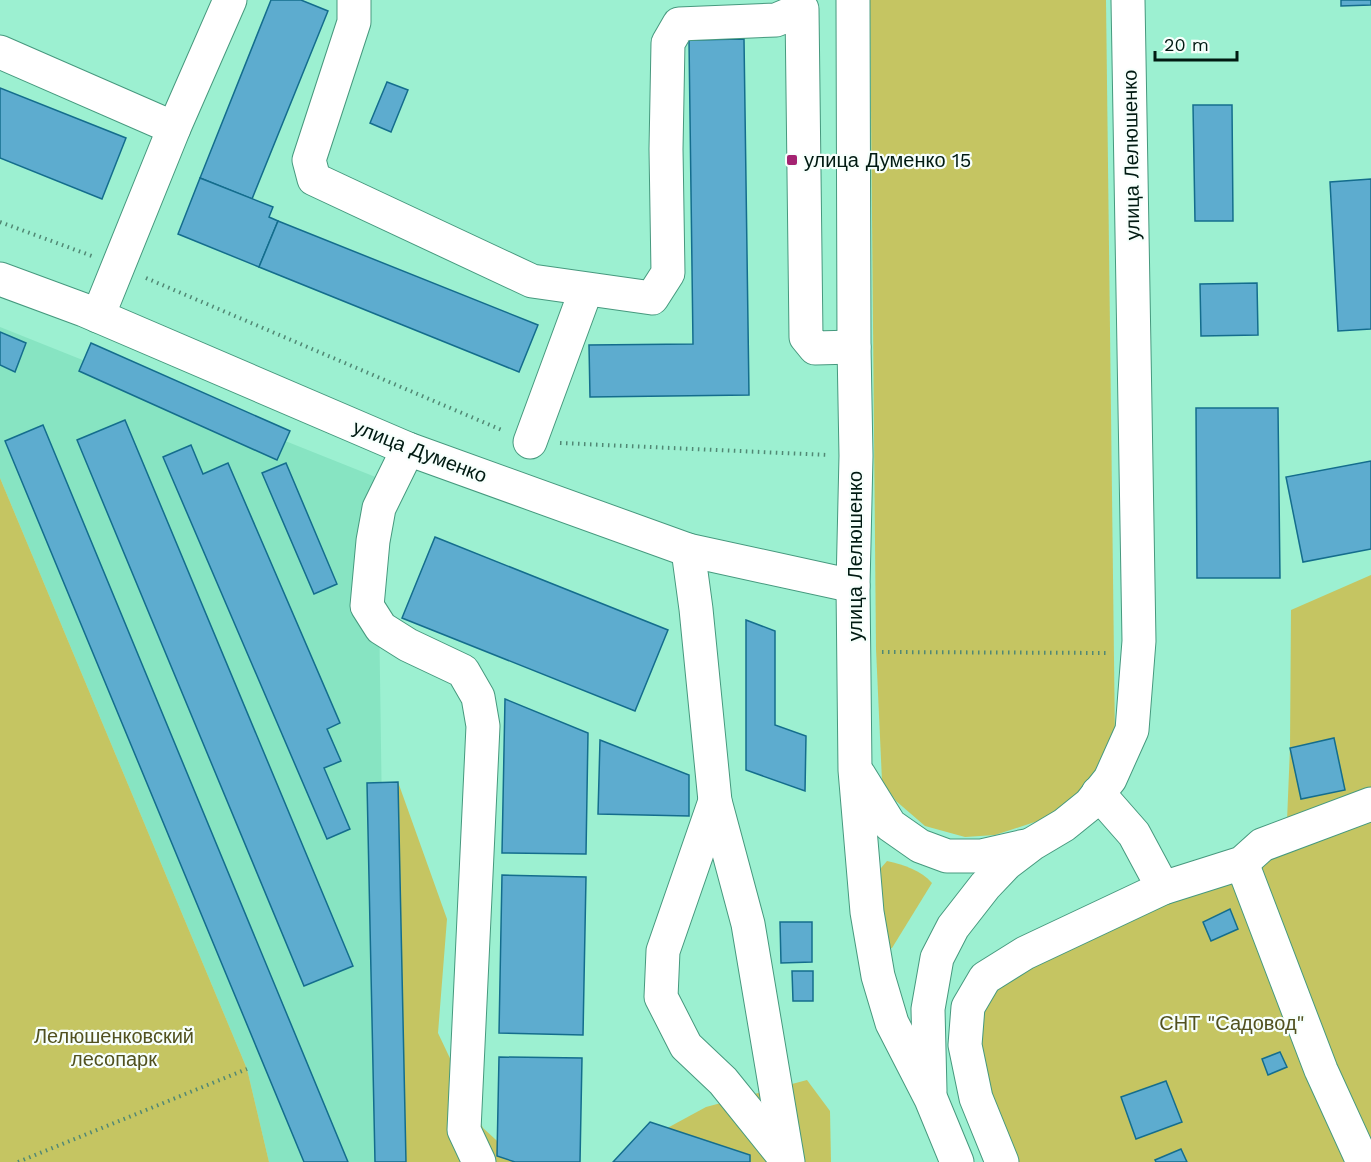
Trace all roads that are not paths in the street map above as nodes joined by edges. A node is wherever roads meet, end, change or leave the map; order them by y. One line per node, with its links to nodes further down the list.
1 (230, 0): 7 (street)
2 (354, 0): 9 (street)
3 (1128, 0): 17 (street, улица Лелюшенко)
4 (853, 4): 5 (street); 11 (street, улица Лелюшенко)
5 (802, 9): 9 (street); 11 (street)
6 (0, 52): 7 (street)
7 (174, 128): 10 (street)
8 (0, 279): 10 (street, улица Думенко)
9 (586, 290): 12 (street)
10 (98, 316): 13 (street, улица Думенко)
11 (854, 347): 15 (street, улица Лелюшенко)
12 (530, 442)
13 (408, 449): 14 (street, улица Думенко); 24 (street)
14 (688, 550): 15 (street, улица Думенко); 18 (street)
15 (853, 586): 16 (street, улица Лелюшенко)
16 (855, 770): 20 (street); 23 (street, улица Лелюшенко)
17 (1098, 794): 20 (street, улица Лелюшенко); 22 (street)
18 (715, 801): 25 (street); 25 (street)
19 (1371, 804): 21 (street)
20 (1032, 844): 23 (street)
21 (1242, 863): 22 (street); 28 (street)
22 (1163, 888): 27 (street)
23 (931, 1099): 26 (street, улица Лелюшенко)
24 (478, 1162)
25 (788, 1162)
26 (957, 1162)
27 (1002, 1162)
28 (1363, 1162)

